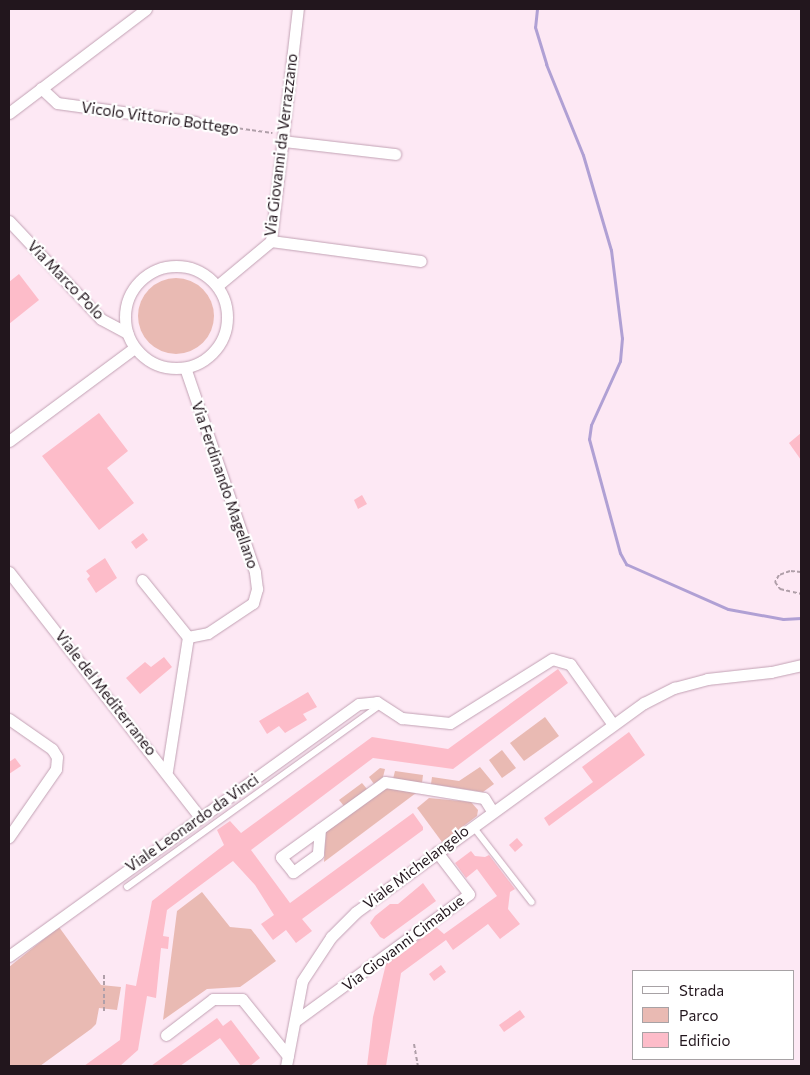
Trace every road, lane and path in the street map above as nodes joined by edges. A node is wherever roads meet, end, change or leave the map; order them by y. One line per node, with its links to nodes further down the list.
1 (146, 9): 3 (street)
2 (298, 9): 6 (street, Via Giovanni da Verrazzano)
3 (41, 88): 4 (street); 5 (street, Vicolo Vittorio Bottego)
4 (9, 113)
5 (196, 122): 6 (path, Vicolo Vittorio Bottego)
6 (284, 138): 7 (street); 9 (street, Via Giovanni da Verrazzano)
7 (394, 154)
8 (9, 221): 12 (street, Via Marco Polo)
9 (271, 241): 10 (street); 11 (street, Via Giovanni da Verrazzano)
10 (421, 261)
11 (217, 286): 12 (street); 14 (street)
12 (126, 333): 13 (street)
13 (134, 348): 14 (street); 15 (street)
14 (186, 368): 20 (street, Via Ferdinando Magellano)
15 (9, 441)
16 (9, 572): 25 (street, Viale del Mediterraneo)
17 (801, 572): 19 (path)
18 (142, 580): 20 (street)
19 (801, 594)
20 (188, 636): 25 (street)
21 (801, 665): 24 (street, Viale Michelangelo)
22 (380, 705): 24 (street); 27 (street, Viale Leonardo da Vinci); 32 (lane, Viale Leonardo da Vinci)
23 (9, 719): 30 (street)
24 (615, 721): 26 (street, Viale Michelangelo)
25 (167, 771): 27 (street, Viale del Mediterraneo)
26 (492, 811): 28 (street, Viale Michelangelo); 29 (street)
27 (200, 817): 34 (street, Viale Leonardo da Vinci)
28 (472, 825): 31 (street, Viale Michelangelo); 33 (lane)
29 (320, 829)
30 (9, 837)
31 (438, 852): 37 (street, Viale Michelangelo); 37 (street, Via Giovanni Cimabue)
32 (127, 887)
33 (532, 902)
34 (9, 956)
35 (104, 972): 36 (path)
36 (104, 1011)
37 (295, 1022): 40 (street, Viale Michelangelo)
38 (166, 1035): 40 (street)
39 (414, 1044): 41 (path)
40 (287, 1061)
41 (418, 1066)

